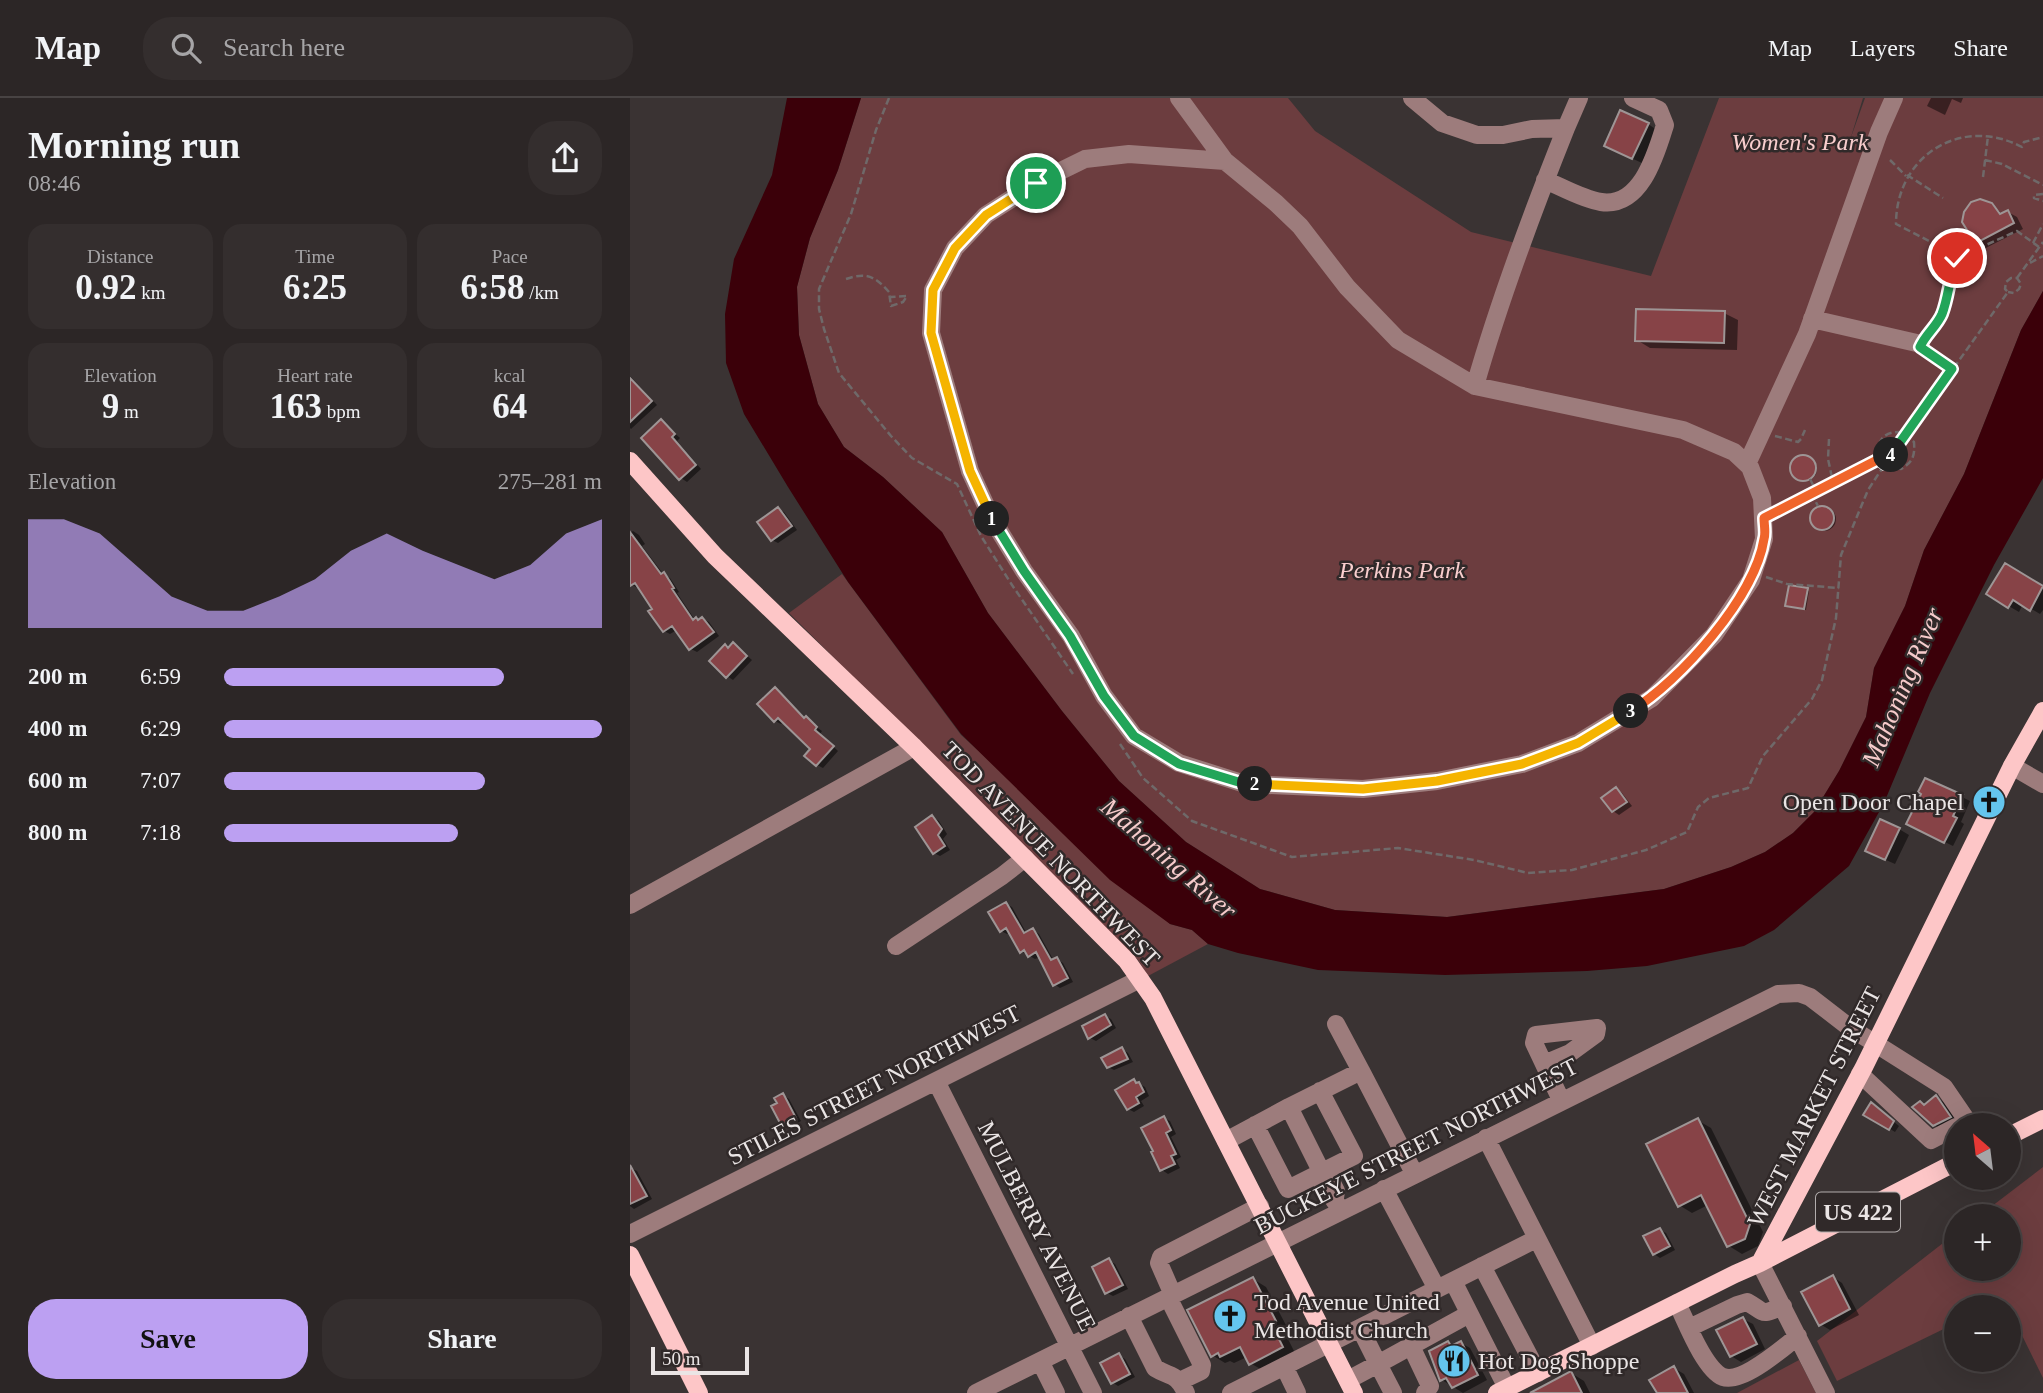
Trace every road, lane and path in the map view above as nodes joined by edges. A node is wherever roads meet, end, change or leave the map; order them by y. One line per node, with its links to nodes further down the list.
1 (889, 98): 53 (path)
2 (1179, 98): 12 (street)
3 (1412, 98): 7 (street)
4 (1579, 98): 7 (street)
5 (1894, 98): 33 (street)
6 (1643, 100): 15 (street)
7 (1566, 128): 15 (street)
8 (1988, 136): 9 (path); 11 (path); 13 (path)
9 (2043, 138)
10 (1890, 160): 13 (path)
11 (1985, 160): 14 (path); 16 (path)
12 (1225, 161): 36 (street); 50 (street)
13 (1907, 176): 18 (path); 23 (path)
14 (1983, 177)
15 (1545, 180): 36 (street)
16 (2043, 185)
17 (2043, 194): 19 (path)
18 (1943, 198)
19 (2043, 201)
20 (2043, 225): 22 (path)
21 (2043, 242): 24 (path)
22 (2033, 243): 24 (path); 26 (path)
23 (1935, 244): 26 (path); 28 (path)
24 (2039, 247): 27 (path)
25 (2043, 256): 27 (path)
26 (1957, 258): 28 (path)
27 (2029, 263): 29 (path)
28 (1949, 276): 34 (path)
29 (2017, 278): 31 (path); 31 (path)
30 (846, 279): 32 (path)
31 (2008, 292): 35 (path)
32 (891, 297): 32 (path)
33 (1812, 320): 34 (street); 43 (street)
34 (1921, 344): 35 (path)
35 (1952, 369): 38 (path)
36 (1475, 386): 43 (street)
37 (1805, 430): 39 (path)
38 (1906, 435): 41 (path); 44 (path); 44 (path)
39 (1786, 439)
40 (1829, 439): 46 (path)
41 (1879, 459): 44 (path); 46 (path)
42 (630, 461): 56 (main road, TOD AVENUE NORTHWEST)
43 (1747, 464): 50 (street)
44 (1885, 464): 52 (path)
45 (1810, 479): 47 (path)
46 (1833, 482): 47 (path)
47 (1816, 491): 48 (path)
48 (1811, 494): 49 (path); 50 (path)
49 (1818, 506)
50 (1764, 518)
51 (1757, 574): 52 (path)
52 (1839, 588): 55 (path)
53 (1078, 682)
54 (2043, 711): 57 (main road, WEST MARKET STREET)
55 (1113, 734)
56 (914, 747): 59 (main road, TOD AVENUE NORTHWEST); 60 (street)
57 (2012, 766): 58 (street); 64 (main road, WEST MARKET STREET)
58 (2043, 784)
59 (1025, 858): 61 (street); 62 (main road, TOD AVENUE NORTHWEST)
60 (630, 905)
61 (896, 946)
62 (1140, 979): 68 (street, STILES STREET NORTHWEST); 78 (main road, TOD AVENUE NORTHWEST)
63 (1336, 1024): 66 (street)
64 (1875, 1043): 67 (main road, WEST MARKET STREET); 70 (street, BUCKEYE STREET NORTHWEST); 72 (street, BUCKEYE STREET NORTHWEST)
65 (1545, 1064): 70 (street)
66 (1361, 1071): 69 (street); 80 (street)
67 (1860, 1074): 76 (street); 89 (main road, WEST MARKET STREET)
68 (936, 1081): 85 (street, STILES STREET NORTHWEST); 101 (street, MULBERRY AVENUE)
69 (1320, 1091): 71 (street); 81 (street)
70 (1561, 1100): 77 (street, BUCKEYE STREET NORTHWEST)
71 (1289, 1107): 74 (street); 81 (street)
72 (1957, 1113)
73 (2043, 1119): 75 (main road)
74 (1255, 1125): 78 (street); 81 (street)
75 (2021, 1130)
76 (1944, 1134)
77 (1486, 1138): 80 (street, BUCKEYE STREET NORTHWEST); 86 (street)
78 (1226, 1141): 84 (main road, TOD AVENUE NORTHWEST)
79 (1944, 1168): 89 (main road, US 422)
80 (1415, 1173): 82 (street, BUCKEYE STREET NORTHWEST)
81 (1323, 1174): 83 (street)
82 (1384, 1189): 83 (street, BUCKEYE STREET NORTHWEST); 91 (street)
83 (1337, 1204): 87 (street, BUCKEYE STREET NORTHWEST)
84 (1260, 1206): 87 (main road, TOD AVENUE NORTHWEST); 92 (street)
85 (630, 1234)
86 (1536, 1239): 90 (street); 103 (street)
87 (1278, 1242): 92 (street, BUCKEYE STREET NORTHWEST); 100 (main road, TOD AVENUE NORTHWEST)
88 (630, 1255): 113 (main road)
89 (1760, 1263): 93 (main road, WEST MARKET STREET / US 422); 94 (street)
90 (1482, 1266): 91 (street); 107 (street)
91 (1445, 1285): 95 (street); 97 (street)
92 (1170, 1296): 96 (street, BUCKEYE STREET NORTHWEST); 110 (street)
93 (1677, 1303): 98 (street); 103 (main road, WEST MARKET STREET / US 422)
94 (1783, 1306): 98 (street); 99 (street)
95 (1469, 1314): 102 (street); 112 (street)
96 (1129, 1316): 101 (street, BUCKEYE STREET NORTHWEST); 110 (street)
97 (1360, 1328): 100 (street); 105 (street)
98 (1689, 1328): 99 (street)
99 (1798, 1336): 121 (street)
100 (1329, 1343): 106 (street); 109 (main road, TOD AVENUE NORTHWEST)
101 (1070, 1346): 104 (street, BUCKEYE STREET NORTHWEST); 116 (street, MULBERRY AVENUE)
102 (1411, 1346): 105 (street); 120 (street)
103 (1592, 1346): 107 (main road, WEST MARKET STREET / US 422)
104 (1040, 1361): 108 (street, BUCKEYE STREET NORTHWEST); 115 (street)
105 (1378, 1364): 109 (street); 119 (street)
106 (1284, 1366): 111 (street); 118 (street)
107 (1538, 1373): 112 (main road, WEST MARKET STREET / US 422)
108 (1012, 1385): 114 (street, BUCKEYE STREET NORTHWEST)
109 (1351, 1386)
110 (1183, 1387)
111 (1256, 1387): 117 (street)
112 (1502, 1391)
113 (699, 1393)
114 (976, 1393)
115 (1056, 1393)
116 (1093, 1393)
117 (1231, 1393)
118 (1297, 1393)
119 (1393, 1393)
120 (1425, 1393)
121 (1826, 1393)

